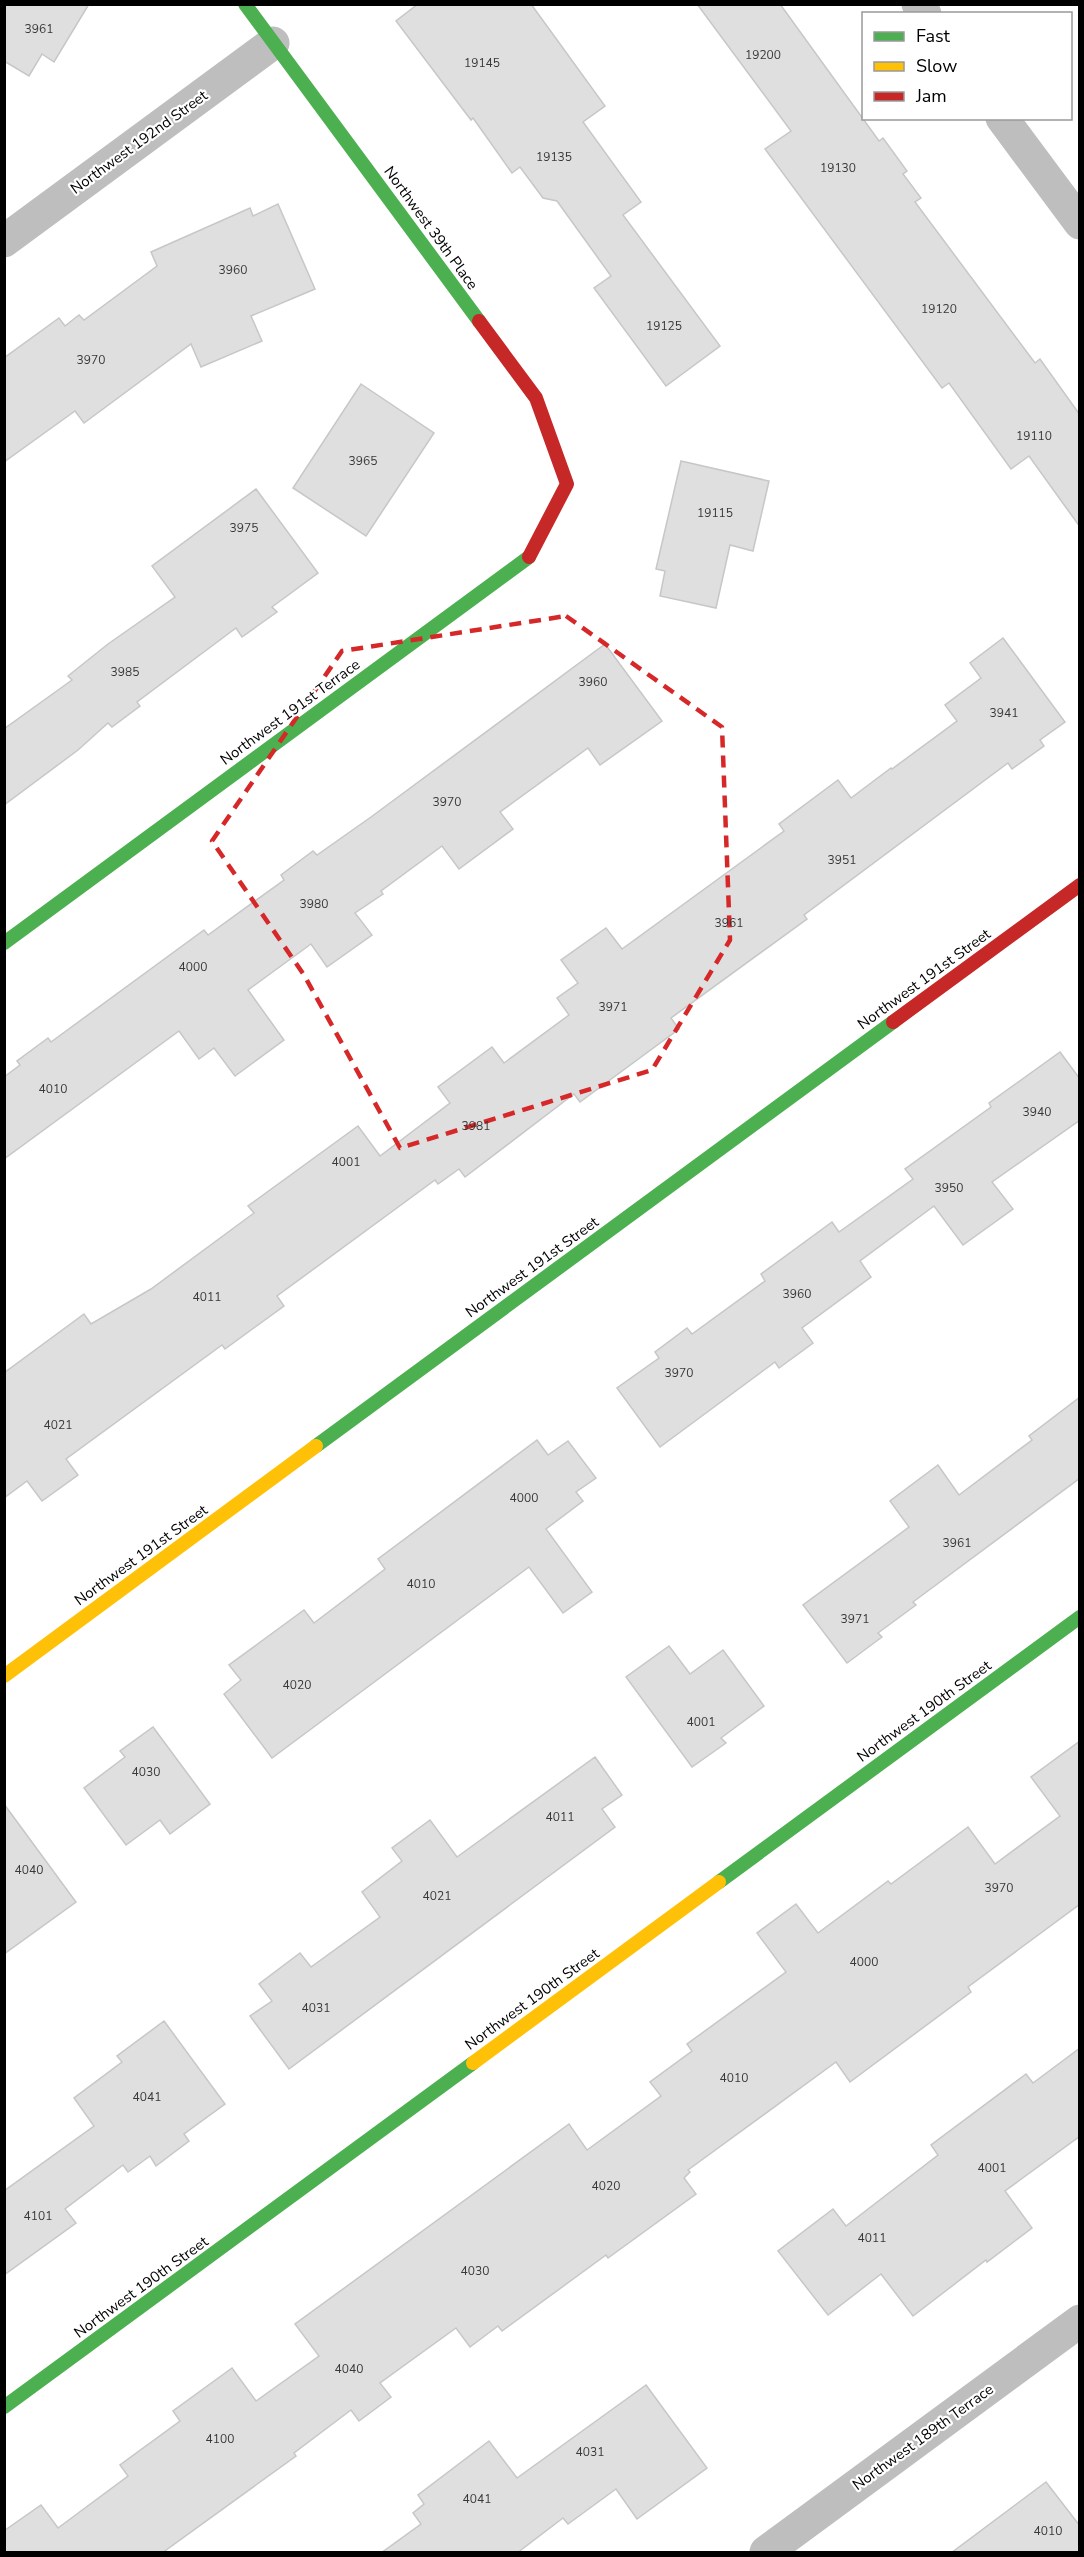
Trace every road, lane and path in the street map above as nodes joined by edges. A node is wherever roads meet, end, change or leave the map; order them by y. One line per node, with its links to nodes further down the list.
1 (245, 4): 2 (street, Northwest 39th Place)
2 (273, 43): 5 (street, Northwest 192nd Street); 6 (street, Northwest 39th Place)
3 (1003, 120): 4 (street)
4 (1080, 223)
5 (4, 241)
6 (567, 484): 8 (street, Northwest 191st Terrace)
7 (1080, 885): 10 (street, Northwest 191st Street)
8 (4, 943)
9 (1080, 1617): 12 (street, Northwest 190th Street)
10 (4, 1676)
11 (1080, 2321): 13 (street, Northwest 189th Terrace)
12 (4, 2407)
13 (766, 2553)

